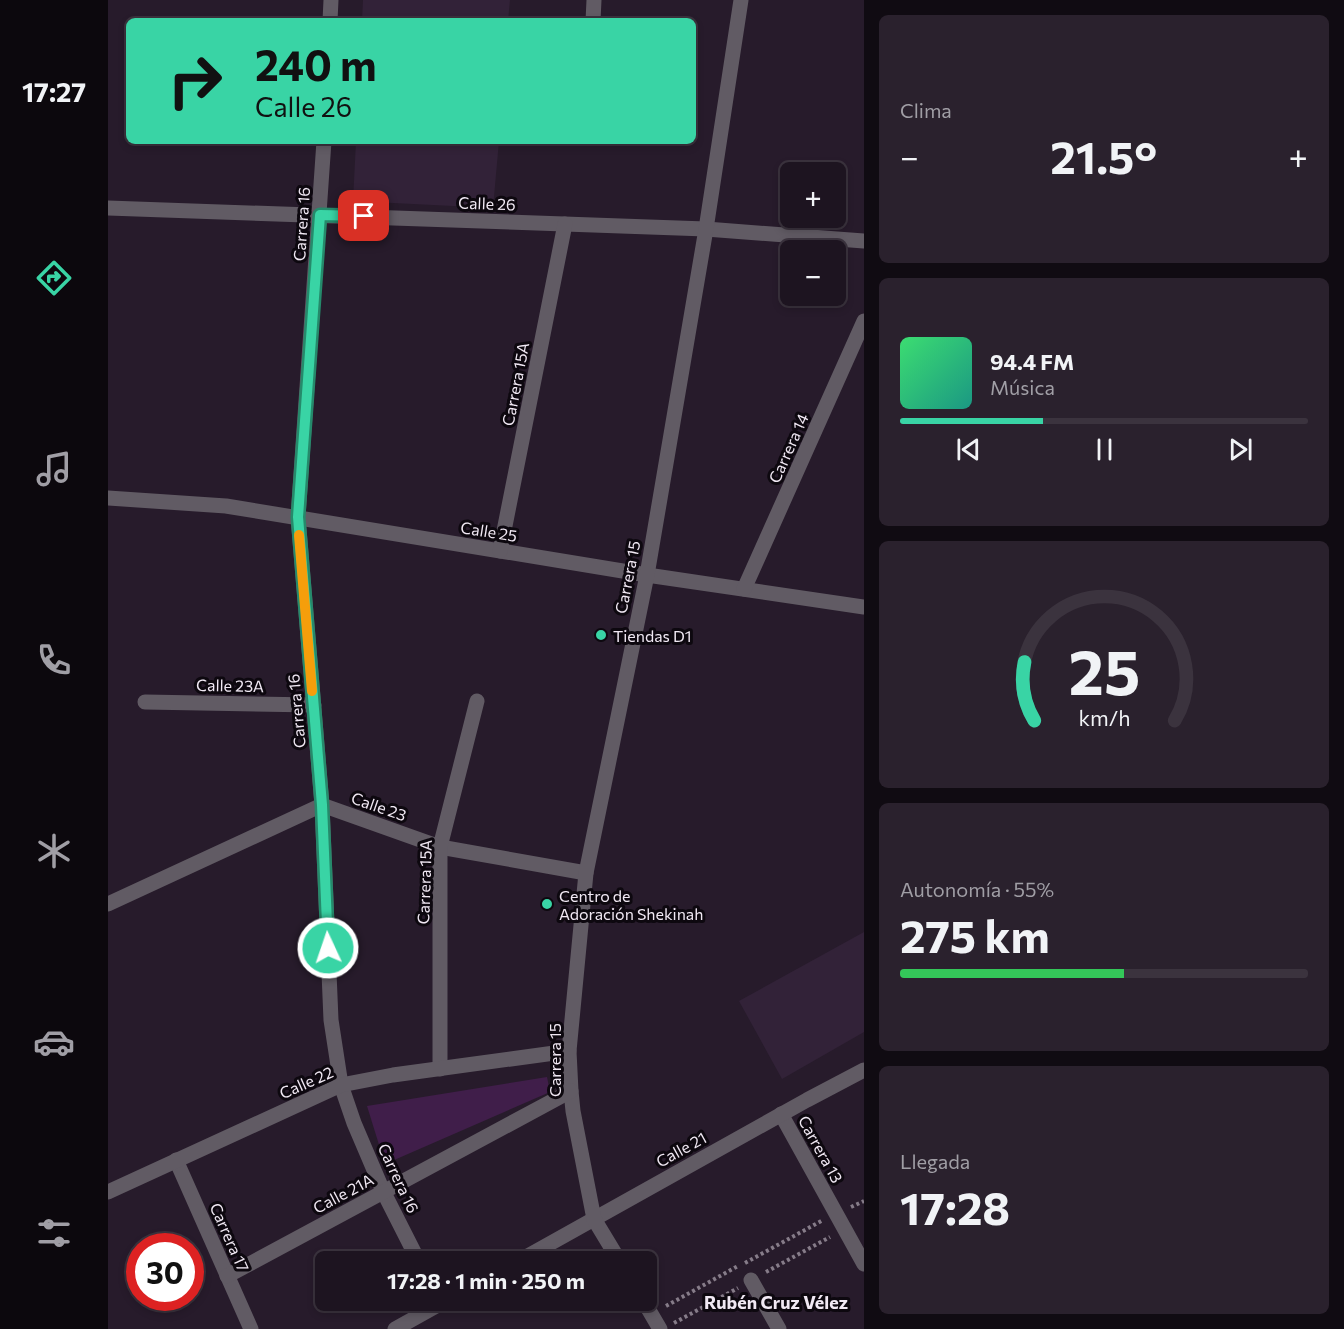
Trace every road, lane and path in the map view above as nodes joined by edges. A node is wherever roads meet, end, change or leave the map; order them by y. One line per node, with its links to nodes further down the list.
1 (331, 0): 4 (street)
2 (594, 0): 5 (street)
3 (741, 0): 10 (street, Carrera 15)
4 (330, 18)
5 (593, 18)
6 (324, 144): 8 (street, Carrera 16)
7 (108, 208): 8 (street, Calle 26)
8 (320, 215): 9 (street, Calle 26); 14 (street, Carrera 16)
9 (565, 224): 10 (street, Calle 26); 15 (street, Carrera 15A)
10 (706, 229): 11 (street, Calle 26); 16 (street, Carrera 15)
11 (864, 241)
12 (864, 321): 17 (street, Carrera 14)
13 (108, 498): 14 (street, Calle 25)
14 (298, 517): 15 (street, Calle 25); 21 (street, Carrera 16)
15 (500, 551): 16 (street, Calle 25)
16 (647, 574): 17 (street, Calle 25); 24 (street, Carrera 15)
17 (744, 590): 18 (street, Calle 25)
18 (864, 607)
19 (477, 701): 23 (street, Carrera 15A)
20 (145, 702): 21 (street, Calle 23A)
21 (314, 705): 22 (street, Carrera 16)
22 (322, 805): 23 (street, Calle 23); 25 (street); 29 (street, Carrera 16)
23 (440, 847): 24 (street, Calle 23); 27 (street, Carrera 15A)
24 (586, 873): 26 (street, Carrera 15)
25 (108, 904)
26 (569, 1051): 27 (street, Calle 22); 30 (street, Carrera 15)
27 (440, 1069): 29 (street, Calle 22)
28 (864, 1070): 31 (street, Calle 21)
29 (341, 1085): 32 (street, Calle 22); 33 (street, Carrera 16)
30 (571, 1091): 33 (street, Calle 21A); 35 (street, Carrera 15)
31 (781, 1114): 35 (street, Calle 21); 39 (street, Carrera 13)
32 (176, 1160): 34 (street, Calle 22); 40 (street, Carrera 17)
33 (383, 1191): 36 (street, Carrera 16); 40 (street, Calle 21A)
34 (108, 1192)
35 (594, 1219): 37 (street, Calle 21); 38 (street, Carrera 15)
36 (413, 1251)
37 (537, 1251)
38 (613, 1251)
39 (864, 1264)
40 (227, 1276): 44 (street, Carrera 17)
41 (751, 1280): 47 (street)
42 (426, 1311): 45 (street)
43 (649, 1311): 46 (street)
44 (251, 1329)
45 (395, 1329)
46 (658, 1329)
47 (779, 1329)

